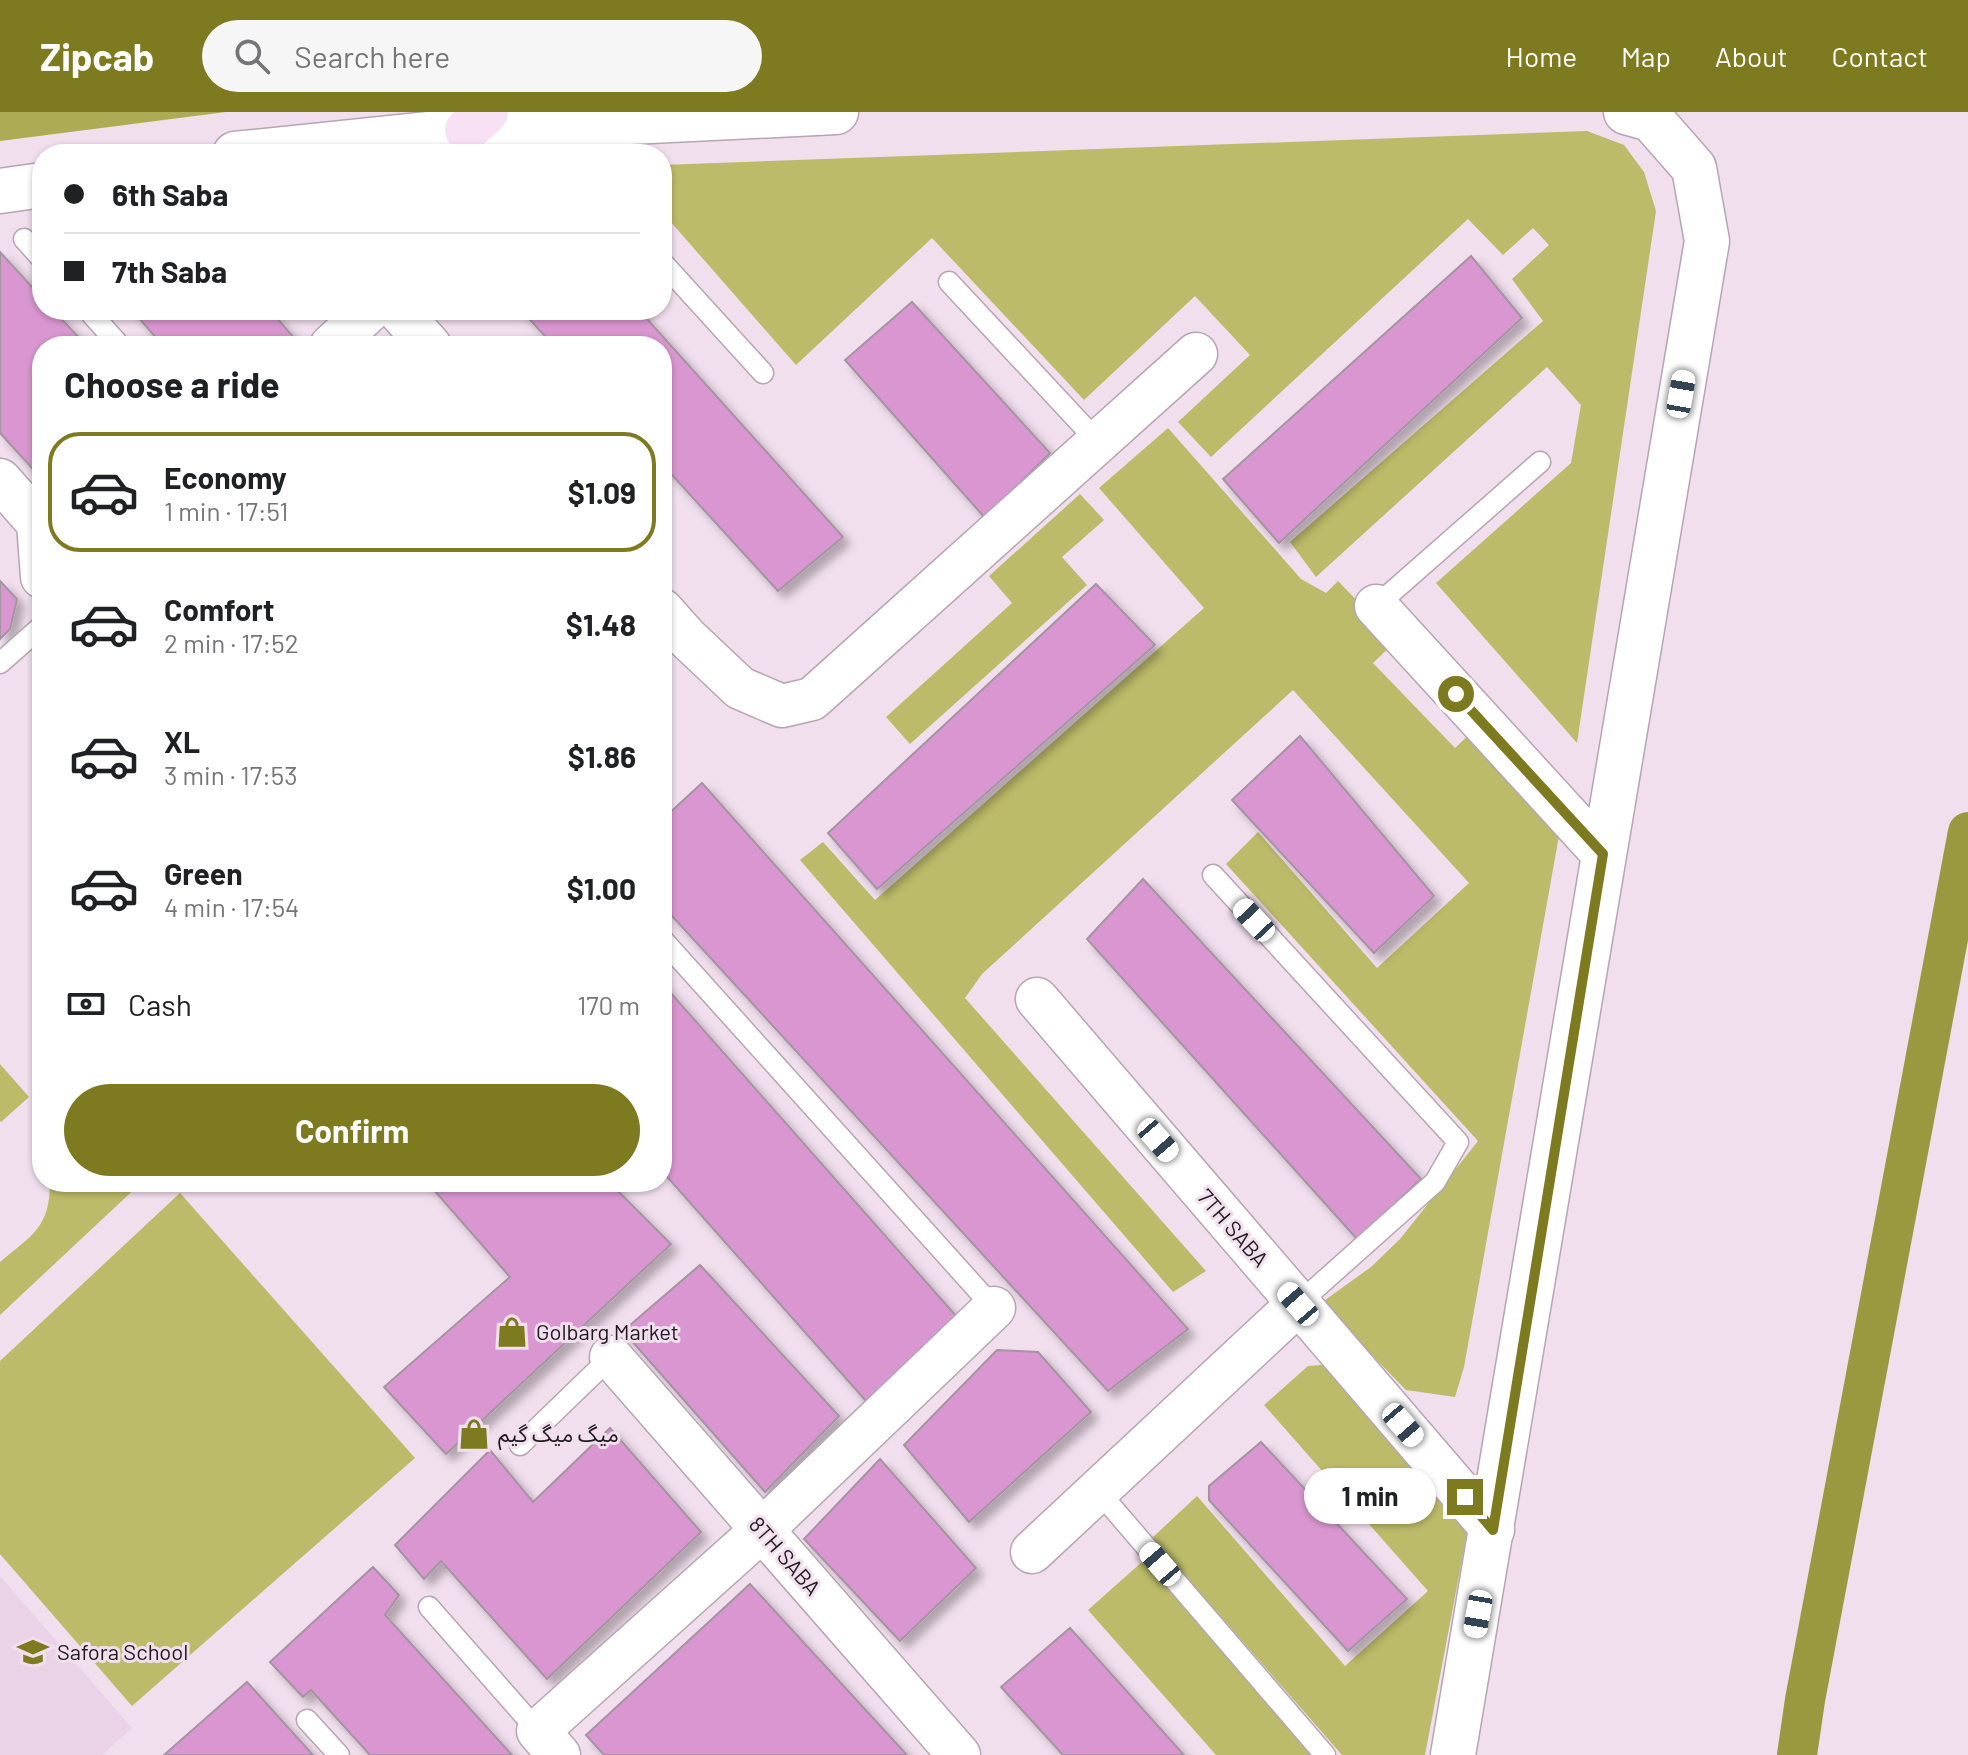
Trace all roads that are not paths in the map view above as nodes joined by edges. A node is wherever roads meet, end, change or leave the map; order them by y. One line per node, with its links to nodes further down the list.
1 (836, 112): 3 (street)
2 (1626, 112): 27 (street)
3 (476, 121): 4 (street)
4 (314, 144)
5 (32, 186): 6 (street)
6 (0, 191)
7 (24, 239): 8 (lane)
8 (32, 248)
9 (672, 273): 18 (lane)
10 (949, 282): 19 (lane)
11 (97, 320): 14 (lane)
12 (359, 320): 15 (street)
13 (407, 320): 16 (street)
14 (111, 336)
15 (342, 336)
16 (421, 336)
17 (1196, 354): 19 (street)
18 (763, 373)
19 (1098, 442): 24 (street)
20 (1540, 462): 23 (lane)
21 (0, 480): 22 (street)
22 (32, 516)
23 (1376, 606): 27 (street)
24 (674, 623)
25 (32, 635): 26 (lane)
26 (0, 663)
27 (1603, 854): 37 (street)
28 (1213, 875): 31 (lane)
29 (672, 950): 32 (lane)
30 (1037, 999): 31 (street, 7TH SABA)
31 (1298, 1304): 35 (street); 37 (street, 7TH SABA)
32 (994, 1308): 36 (street)
33 (611, 1357): 34 (lane); 36 (street, 8TH SABA)
34 (520, 1445)
35 (1099, 1492): 38 (street); 44 (lane)
36 (762, 1530): 41 (street); 43 (street, 8TH SABA)
37 (1493, 1530): 45 (street)
38 (1032, 1552)
39 (429, 1607): 41 (lane)
40 (307, 1720): 42 (lane)
41 (548, 1743)
42 (339, 1755)
43 (959, 1755)
44 (1325, 1755)
45 (1453, 1755)

